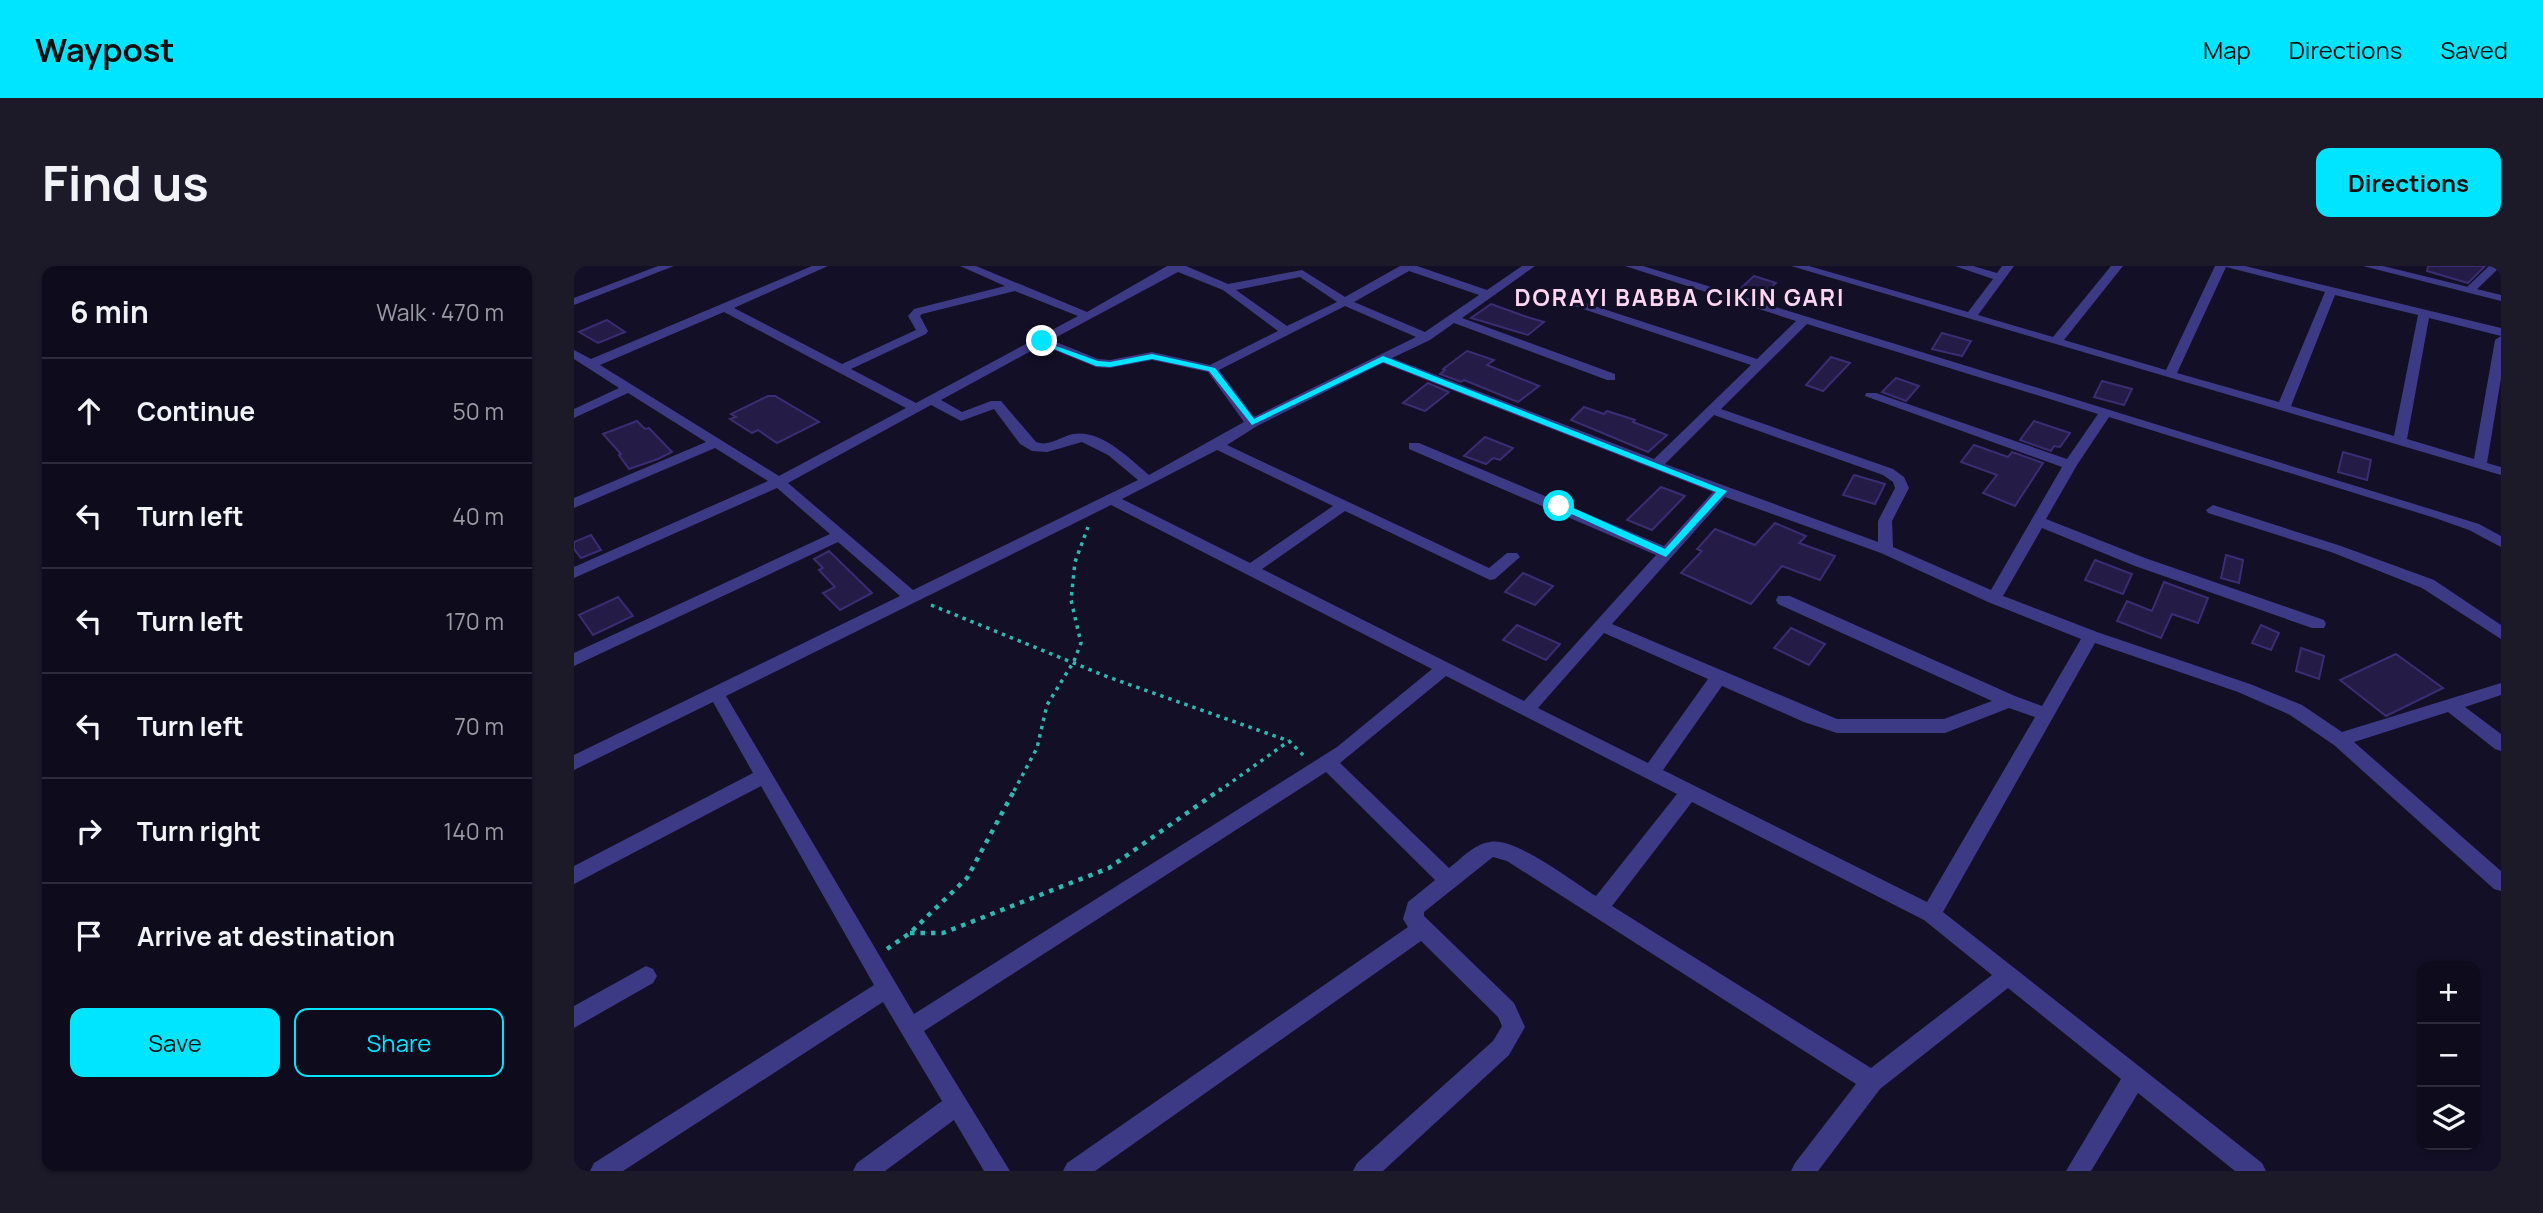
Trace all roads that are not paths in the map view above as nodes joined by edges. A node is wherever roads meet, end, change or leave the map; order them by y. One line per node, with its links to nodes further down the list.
1 (668, 266): 23 (street)
2 (822, 266): 26 (street)
3 (966, 266): 17 (street)
4 (1407, 266): 21 (street); 24 (street)
5 (1530, 266): 21 (street)
6 (1631, 266): 31 (street)
7 (1797, 266): 29 (street)
8 (1961, 266): 16 (street)
9 (2117, 266): 35 (street)
10 (2221, 266): 44 (street)
11 (2231, 266): 19 (street)
12 (2369, 266): 15 (street)
13 (2495, 266): 20 (street)
14 (1177, 267): 18 (street); 28 (street)
15 (2395, 269): 20 (street)
16 (2004, 271): 29 (street)
17 (1016, 287): 28 (street); 42 (street)
18 (1227, 288): 24 (street); 32 (street)
19 (2331, 290): 27 (street); 50 (street)
20 (2470, 290): 22 (street)
21 (1488, 294): 30 (street)
22 (2501, 298)
23 (574, 302)
24 (1345, 302): 32 (street); 34 (street)
25 (1575, 303): 41 (street)
26 (724, 307): 40 (street); 42 (street)
27 (2424, 313): 33 (street); 55 (street)
28 (1087, 316): 37 (street)
29 (1970, 316): 35 (street)
30 (1452, 318): 34 (street); 45 (street)
31 (1803, 321): 41 (street); 52 (street)
32 (1287, 331): 43 (street)
33 (2501, 332)
34 (1426, 337): 39 (street)
35 (2057, 340): 44 (street)
36 (2501, 340): 61 (street)
37 (1042, 341): 43 (street); 48 (street)
38 (574, 354): 40 (street)
39 (1383, 359): 54 (street); 59 (street)
40 (591, 364): 46 (street)
41 (1759, 364): 51 (street)
42 (842, 369): 49 (street)
43 (1212, 369): 54 (street)
44 (2170, 374): 50 (street)
45 (1611, 377)
46 (628, 388): 53 (street); 56 (street)
47 (1871, 396): 60 (street)
48 (931, 400): 49 (street); 63 (street)
49 (916, 408): 64 (street)
50 (2283, 408): 55 (street)
51 (1713, 410): 59 (street); 73 (street)
52 (2105, 413): 60 (street); 72 (street)
53 (574, 414)
54 (1252, 423): 57 (street)
55 (2400, 442): 61 (street)
56 (716, 443): 64 (street); 67 (street)
57 (1217, 445): 63 (street); 68 (street)
58 (1414, 446): 74 (street)
59 (1656, 465): 65 (street)
60 (2070, 465): 70 (street)
61 (2480, 466): 62 (street)
62 (2501, 471)
63 (1148, 481): 66 (street)
64 (779, 482): 71 (street); 77 (street)
65 (1722, 491): 73 (street); 74 (street)
66 (1112, 499): 76 (street); 78 (street)
67 (574, 503)
68 (1344, 505): 75 (street); 76 (street)
69 (2213, 510): 83 (street)
70 (2038, 521): 79 (street); 81 (street)
71 (840, 535): 78 (street); 85 (street)
72 (2501, 542)
73 (1886, 550): 79 (street)
74 (1666, 554): 82 (street)
75 (1512, 557)
76 (1251, 570): 86 (street)
77 (574, 573)
78 (912, 598): 89 (street)
79 (1994, 598): 84 (street)
80 (1784, 600): 90 (street)
81 (2318, 624)
82 (1602, 625): 87 (street); 92 (street)
83 (2501, 633)
84 (2091, 636): 93 (street); 94 (street)
85 (574, 660)
86 (1445, 668): 92 (street); 97 (street)
87 (1720, 676): 90 (street); 98 (street)
88 (2501, 689): 91 (street)
89 (716, 693): 96 (street); 99 (street)
90 (2009, 701): 93 (street)
91 (2451, 705): 94 (street); 95 (street)
92 (1526, 710): 98 (street)
93 (2046, 714): 105 (street)
94 (2340, 740): 103 (street)
95 (2501, 744)
96 (574, 762)
97 (1322, 765): 102 (street); 111 (street)
98 (1651, 773): 100 (street)
99 (764, 776): 101 (street); 109 (street)
100 (1689, 792): 104 (street); 105 (street)
101 (574, 876)
102 (1449, 881): 104 (street); 106 (street)
103 (2501, 883)
104 (1598, 909): 113 (street)
105 (1931, 914): 107 (street)
106 (1423, 929): 118 (street); 119 (street)
107 (2008, 975): 112 (street); 113 (street)
108 (646, 976): 110 (street)
109 (887, 988): 111 (street); 115 (street)
110 (574, 1018)
111 (910, 1028): 114 (street)
112 (2135, 1077): 121 (street); 122 (street)
113 (1872, 1081): 120 (street)
114 (957, 1104): 116 (street); 117 (street)
115 (602, 1171)
116 (865, 1171)
117 (998, 1171)
118 (1075, 1171)
119 (1365, 1171)
120 (1803, 1171)
121 (2078, 1171)
122 (2254, 1171)

